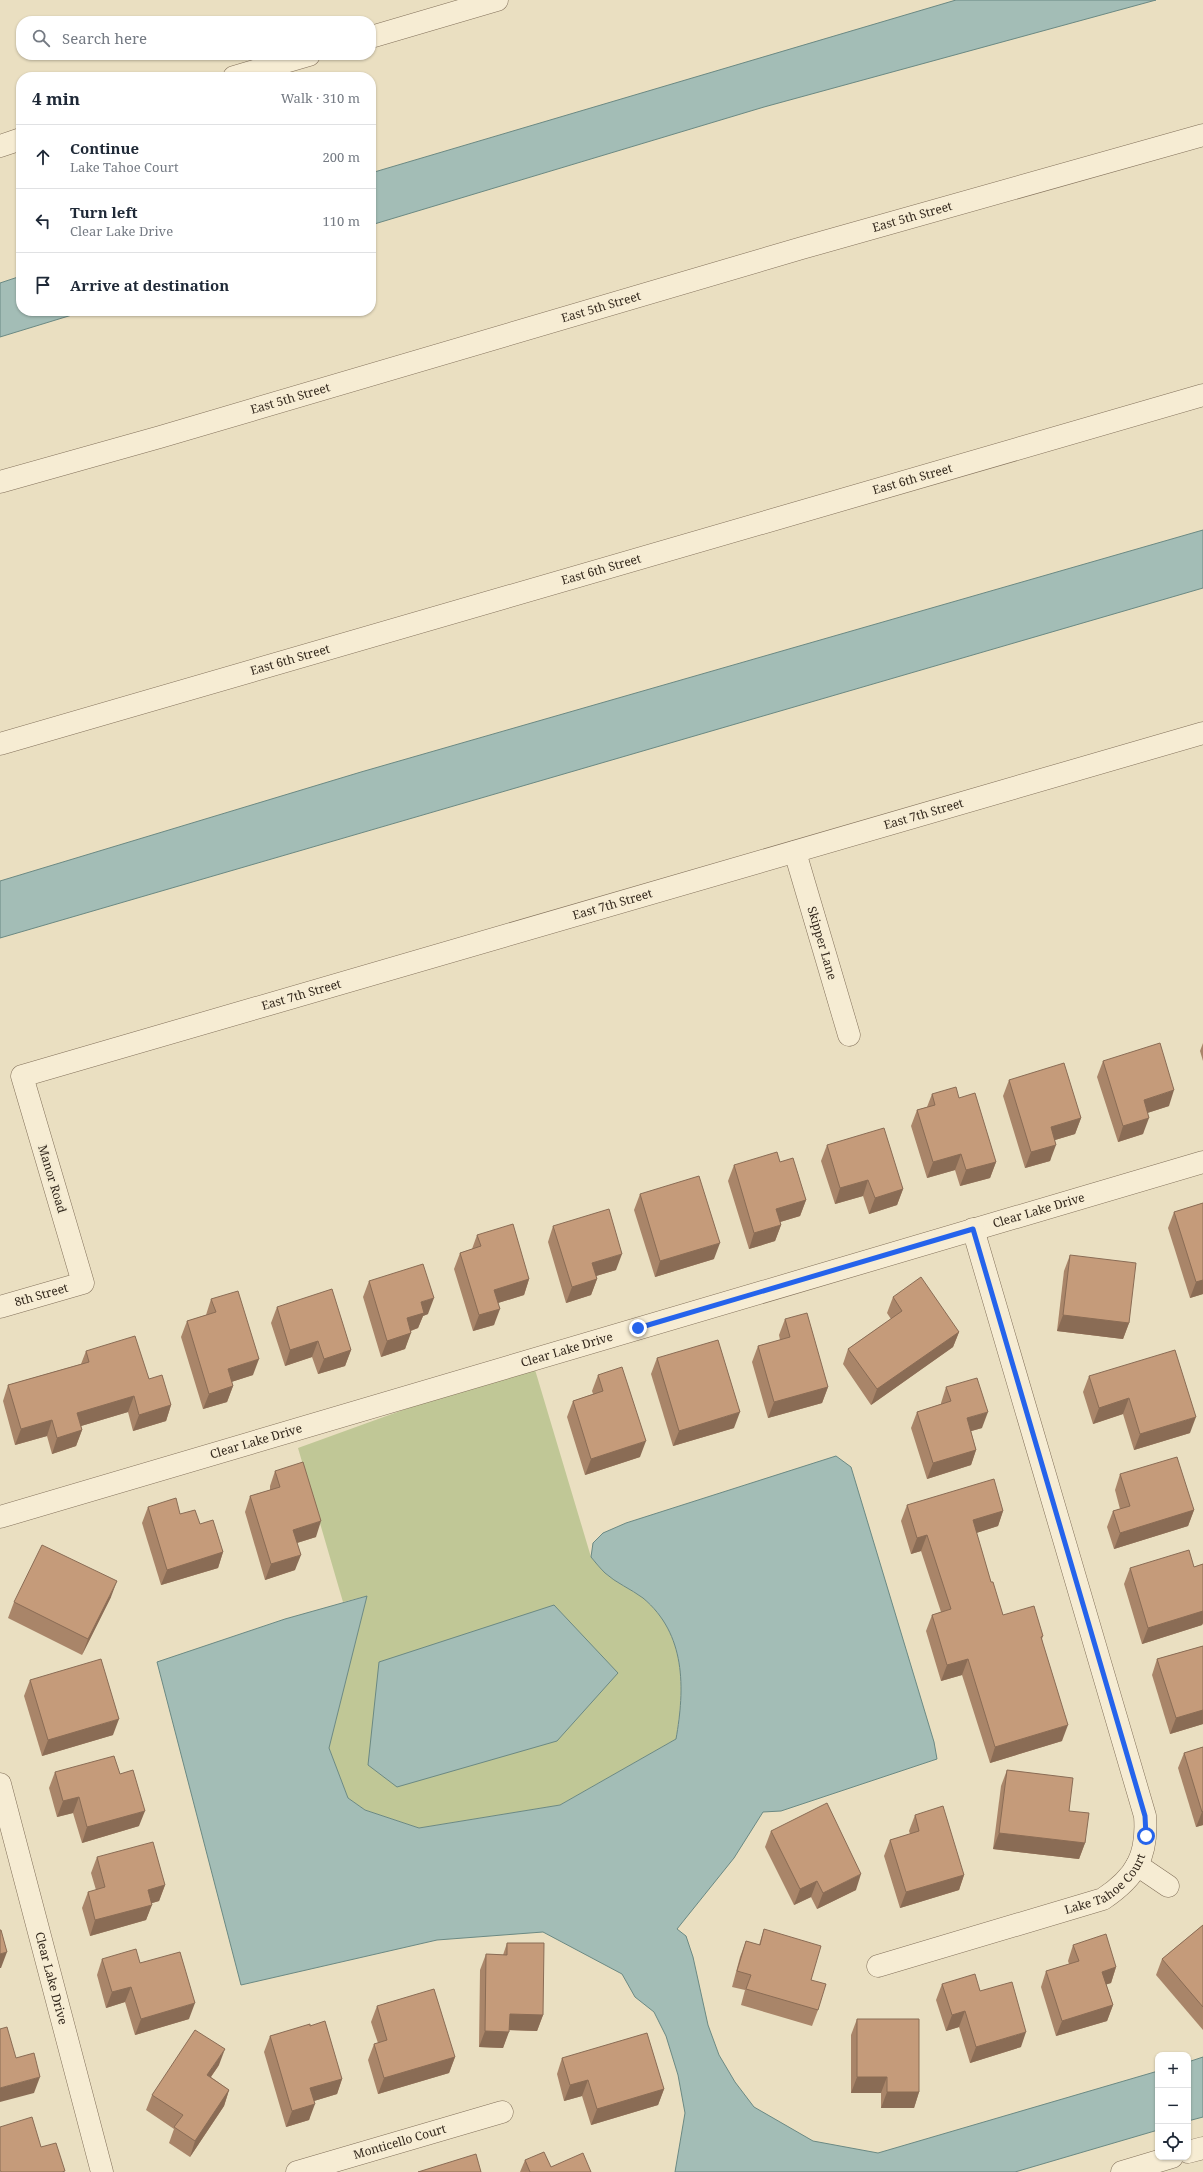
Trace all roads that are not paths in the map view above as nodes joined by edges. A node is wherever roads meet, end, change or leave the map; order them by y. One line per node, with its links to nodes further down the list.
1 (497, 0): 2 (street)
2 (376, 36)
3 (292, 60): 4 (street)
4 (251, 72)
5 (1203, 135): 9 (street, East 5th Street)
6 (16, 141): 7 (street)
7 (0, 146)
8 (1203, 395): 11 (street, East 6th Street)
9 (0, 482)
10 (1203, 733): 12 (street, East 7th Street)
11 (0, 744)
12 (795, 852): 13 (street, Skipper Lane); 14 (street, East 7th Street)
13 (849, 1035)
14 (22, 1076): 17 (street, Manor Road)
15 (1203, 1162): 16 (street, Clear Lake Drive)
16 (973, 1229): 19 (street, Clear Lake Drive); 21 (street, Lake Tahoe Court)
17 (83, 1283): 18 (street, 8th Street)
18 (0, 1307)
19 (0, 1517)
20 (0, 1784): 28 (street, Clear Lake Drive)
21 (1137, 1865): 22 (street); 23 (street, Lake Tahoe Court)
22 (1168, 1886)
23 (878, 1966)
24 (502, 2112): 29 (street, Monticello Court)
25 (1203, 2148): 26 (street)
26 (1191, 2151)
27 (1162, 2160): 30 (street)
28 (102, 2172)
29 (297, 2172)
30 (1122, 2172)

